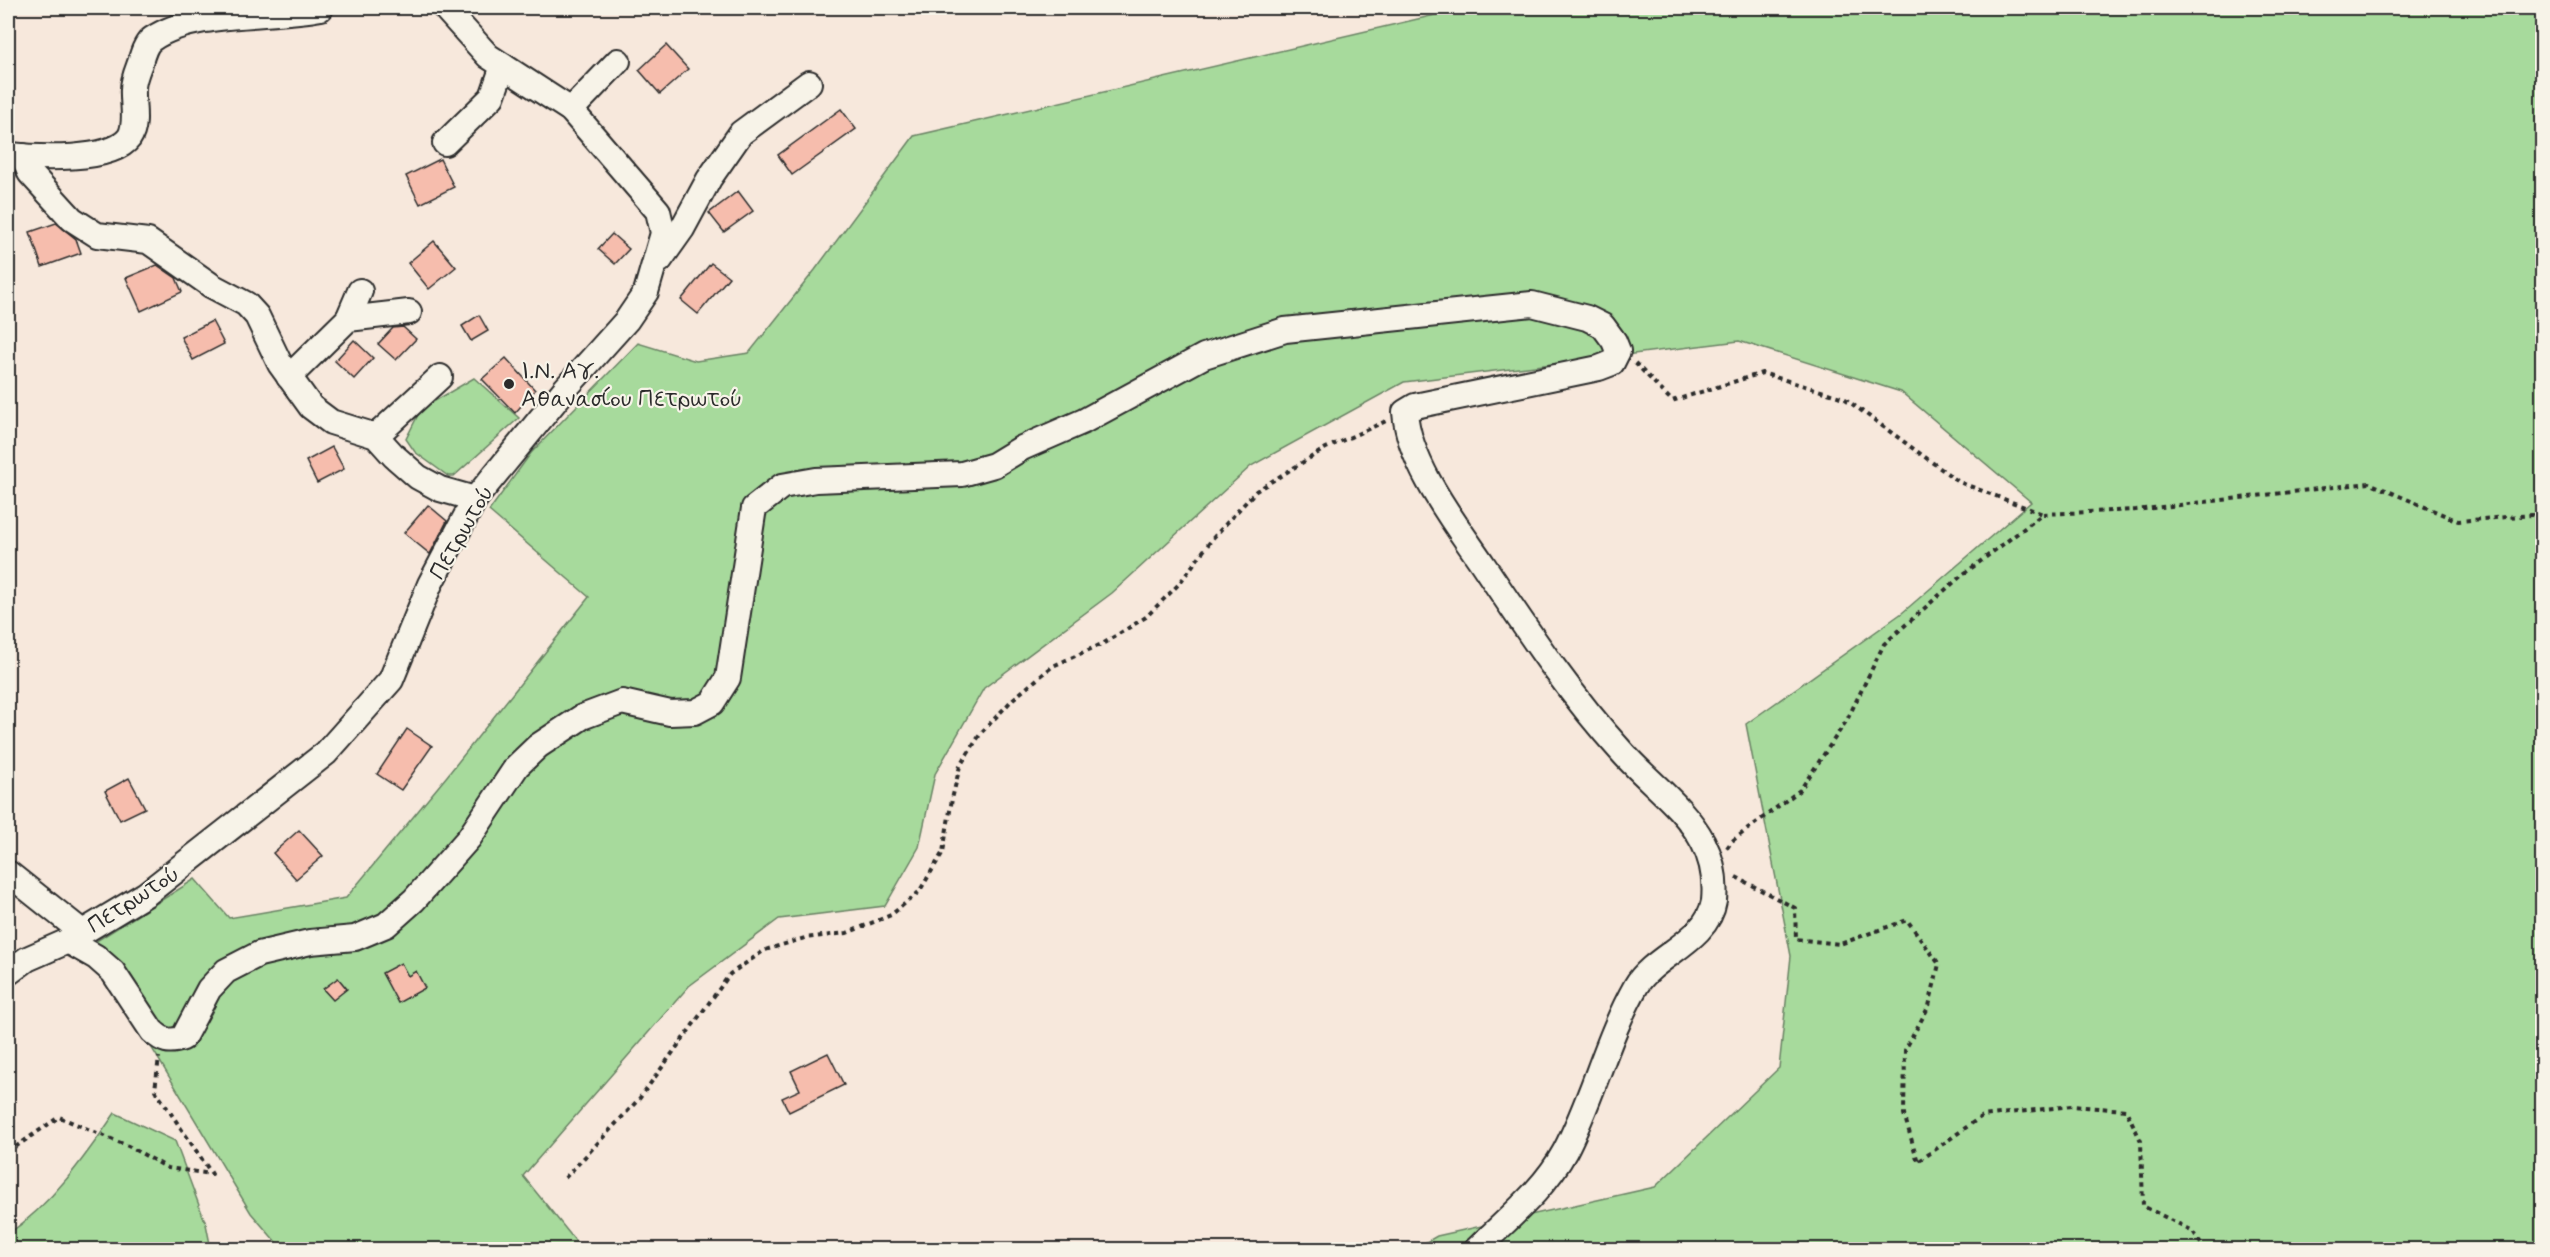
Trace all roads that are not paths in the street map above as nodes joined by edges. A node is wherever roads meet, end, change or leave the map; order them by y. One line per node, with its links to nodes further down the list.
1 (321, 8): 8 (street)
2 (445, 8): 4 (street, Πετρωτού)
3 (618, 61): 6 (street)
4 (503, 66): 6 (street, Πετρωτού); 7 (street)
5 (809, 83): 9 (street)
6 (572, 110): 9 (street, Πετρωτού)
7 (445, 143)
8 (15, 156): 13 (street)
9 (654, 269): 16 (street, Πετρωτού)
10 (360, 291): 12 (street)
11 (409, 312): 12 (street)
12 (348, 319): 13 (street)
13 (290, 377): 15 (street)
14 (440, 377): 15 (street)
15 (376, 436): 16 (street)
16 (475, 499): 18 (street, Πετρωτού)
17 (8, 873): 18 (street)
18 (75, 936): 19 (street, Πετρωτού); 20 (street)
19 (8, 973)
20 (1476, 1250)

